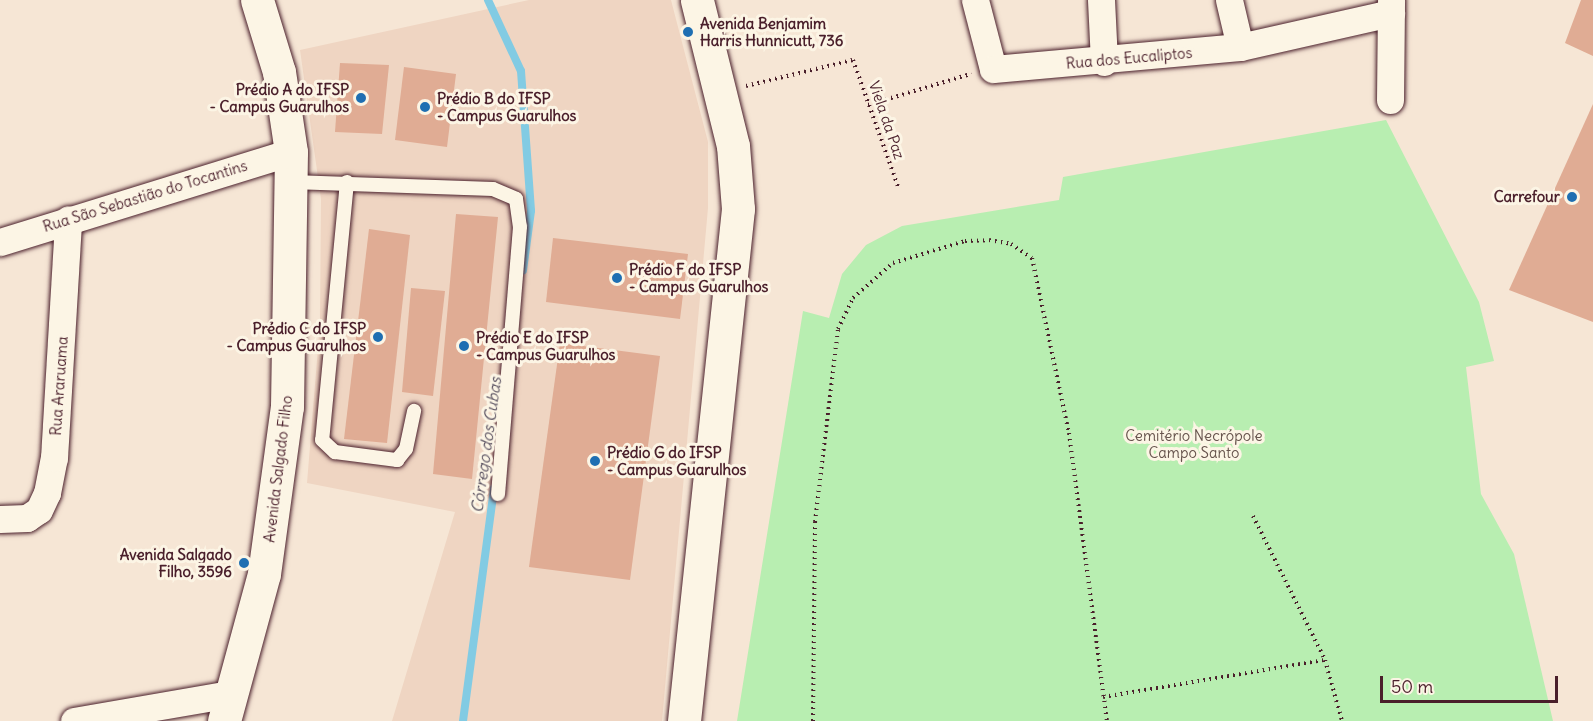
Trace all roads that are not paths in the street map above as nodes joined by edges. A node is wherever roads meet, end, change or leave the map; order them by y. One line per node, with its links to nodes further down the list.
1 (256, 0): 10 (main road, Avenida Salgado Filho)
2 (697, 0): 19 (main road)
3 (975, 0): 8 (street, Rua dos Eucaliptos)
4 (1101, 0): 8 (street)
5 (1229, 0): 7 (street)
6 (1391, 6): 7 (street, Rua dos Eucaliptos); 9 (street)
7 (1240, 47): 8 (street, Rua dos Eucaliptos)
8 (1104, 62)
9 (1390, 100)
10 (291, 167): 11 (lane); 12 (street, Rua São Sebastião do Tocantins); 17 (main road, Avenida Salgado Filho)
11 (347, 182): 14 (lane); 15 (lane)
12 (68, 219): 13 (street, Rua São Sebastião do Tocantins); 16 (street, Rua Araruama)
13 (0, 242)
14 (414, 411)
15 (498, 494)
16 (0, 519)
17 (227, 707): 18 (street)
18 (74, 721)
19 (684, 721)

